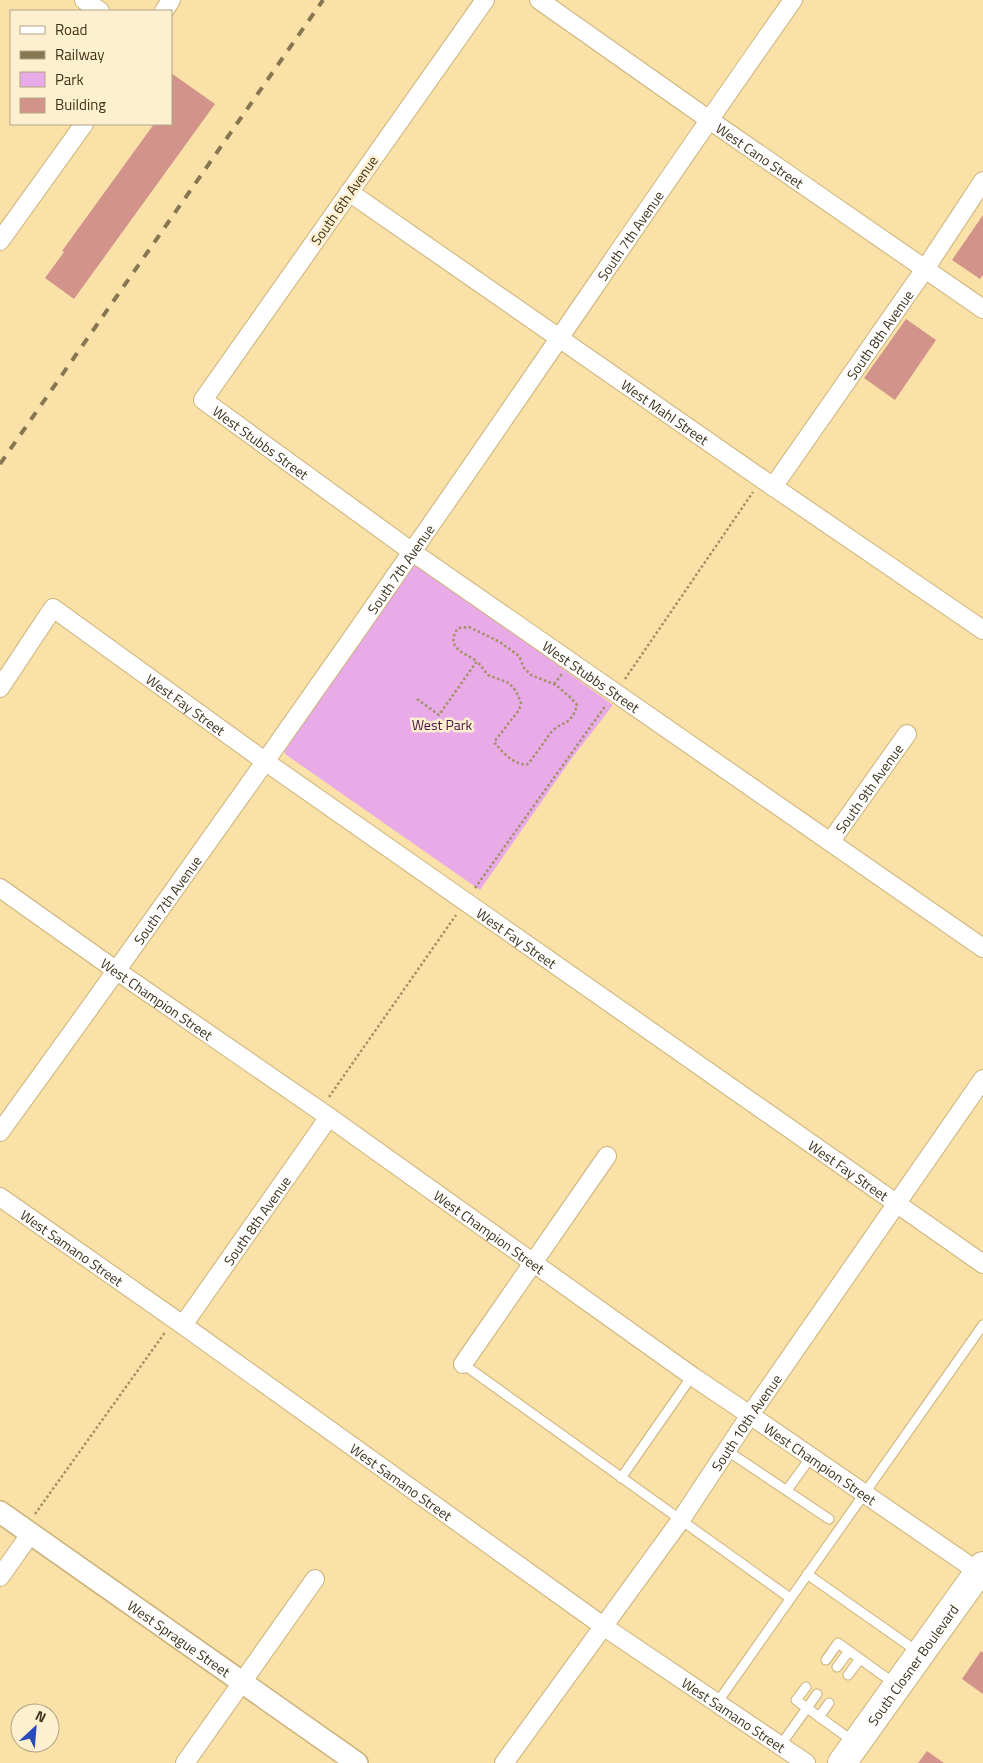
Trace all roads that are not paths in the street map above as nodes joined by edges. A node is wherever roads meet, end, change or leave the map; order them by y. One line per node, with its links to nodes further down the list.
1 (84, 0): 5 (street)
2 (485, 0): 9 (street, South 6th Avenue)
3 (539, 0): 6 (street, West Cano Street)
4 (792, 0): 6 (street, South 7th Avenue)
5 (99, 10)
6 (708, 120): 11 (street, West Cano Street); 13 (street, South 7th Avenue)
7 (83, 125): 10 (street)
8 (983, 181): 11 (street, South 8th Avenue)
9 (350, 192): 13 (street, West Mahl Street); 14 (street, South 6th Avenue)
10 (0, 241)
11 (925, 268): 12 (street, West Cano Street); 15 (street, South 8th Avenue)
12 (983, 309)
13 (559, 339): 15 (street, West Mahl Street); 16 (street, South 7th Avenue)
14 (203, 400): 16 (street, West Stubbs Street)
15 (773, 487): 17 (street, West Mahl Street)
16 (411, 551): 20 (street, South 7th Avenue); 21 (street, West Stubbs Street)
17 (983, 630)
18 (0, 688): 20 (street, West Fay Street)
19 (907, 734): 21 (street, South 9th Avenue)
20 (266, 762): 24 (street, South 7th Avenue); 30 (street, West Fay Street)
21 (831, 841): 23 (street, West Stubbs Street)
22 (0, 888): 24 (street, West Champion Street)
23 (983, 948)
24 (117, 971): 26 (street, West Champion Street); 27 (street, South 7th Avenue)
25 (983, 1079): 30 (street, South 10th Avenue)
26 (329, 1117): 31 (street, West Champion Street); 33 (street, South 8th Avenue)
27 (0, 1132)
28 (607, 1156): 31 (street)
29 (0, 1196): 33 (street, West Samano Street)
30 (897, 1204): 32 (street, West Fay Street); 37 (street, South 10th Avenue)
31 (534, 1263): 35 (street); 36 (street, West Champion Street)
32 (983, 1264)
33 (182, 1325): 56 (street, West Samano Street)
34 (983, 1325): 42 (lane)
35 (463, 1364): 40 (lane)
36 (692, 1376): 37 (street, West Champion Street); 40 (lane)
37 (750, 1414): 38 (street, South 10th Avenue); 39 (street, West Champion Street)
38 (726, 1450): 41 (lane); 45 (street, South 10th Avenue)
39 (811, 1457): 41 (lane); 42 (street, West Champion Street)
40 (621, 1478): 45 (lane)
41 (787, 1490): 44 (lane)
42 (863, 1494): 47 (street, West Champion Street); 48 (lane)
43 (0, 1512): 46 (street, West Sprague Street)
44 (829, 1519)
45 (680, 1520): 52 (lane); 56 (street, South 10th Avenue)
46 (32, 1524): 49 (street); 63 (street, West Sprague Street)
47 (982, 1571): 58 (main road, South Closner Boulevard)
48 (806, 1574): 51 (lane); 52 (lane)
49 (0, 1576)
50 (315, 1578): 63 (street)
51 (831, 1591): 53 (lane); 54 (lane)
52 (790, 1598): 68 (lane)
53 (833, 1600)
54 (860, 1611): 55 (lane); 58 (lane)
55 (849, 1612)
56 (604, 1626): 68 (street, West Samano Street); 75 (street, South 10th Avenue)
57 (849, 1651): 59 (lane); 60 (lane); 61 (lane)
58 (920, 1653): 64 (main road, South Closner Boulevard)
59 (860, 1659): 62 (lane); 64 (lane)
60 (826, 1660)
61 (837, 1667)
62 (848, 1675)
63 (241, 1681): 73 (street); 74 (street, West Sprague Street)
64 (897, 1686): 72 (main road, South Closner Boulevard)
65 (806, 1687): 69 (lane)
66 (817, 1694): 69 (lane)
67 (829, 1702): 70 (lane)
68 (717, 1703): 71 (street, West Samano Street)
69 (807, 1708): 70 (lane); 71 (lane)
70 (819, 1717): 72 (lane)
71 (780, 1746): 76 (street, West Samano Street)
72 (849, 1753)
73 (185, 1763)
74 (357, 1763)
75 (504, 1763)
76 (806, 1763)

